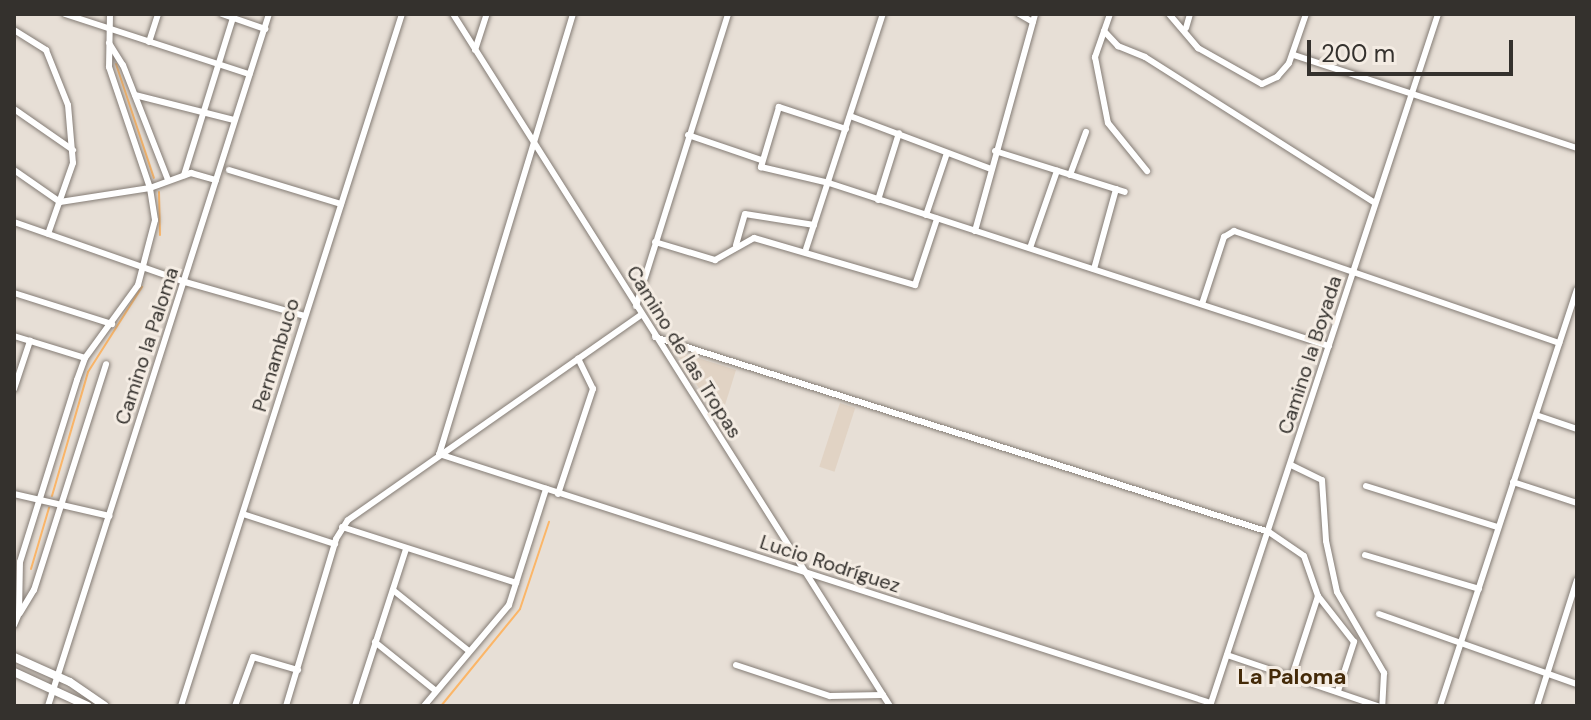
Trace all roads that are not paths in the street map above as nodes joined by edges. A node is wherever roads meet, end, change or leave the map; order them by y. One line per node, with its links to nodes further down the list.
1 (65, 14): 21 (street)
2 (110, 14): 21 (street)
3 (158, 14): 25 (street)
4 (222, 14): 18 (street)
5 (269, 14): 22 (street, Camino la Paloma)
6 (402, 14): 63 (street, Pernambuco)
7 (453, 14): 27 (street, Camino de las Tropas)
8 (487, 14): 27 (street)
9 (573, 14): 41 (street)
10 (728, 14): 40 (street)
11 (883, 14): 35 (street)
12 (1019, 14): 19 (street)
13 (1110, 14): 24 (street)
14 (1169, 14): 20 (street)
15 (1190, 14): 20 (street)
16 (1306, 14): 28 (street)
17 (1438, 14): 32 (street, Camino la Boyada)
18 (234, 16): 22 (street); 29 (street)
19 (1034, 18): 44 (street)
20 (1186, 28): 28 (street)
21 (109, 29): 25 (street); 26 (street)
22 (265, 29): 30 (street, Camino la Paloma)
23 (14, 30): 43 (street)
24 (1104, 31): 51 (street); 62 (street)
25 (149, 42): 29 (street)
26 (109, 43): 31 (street); 57 (street)
27 (475, 50): 41 (street, Camino de las Tropas)
28 (1294, 55): 32 (street)
29 (219, 64): 30 (street); 34 (street)
30 (249, 74): 36 (street, Camino la Paloma)
31 (135, 95): 34 (street); 54 (street)
32 (1412, 96): 42 (street); 62 (street, Camino la Boyada)
33 (14, 109): 43 (street)
34 (203, 110): 36 (street); 52 (street)
35 (850, 116): 37 (street); 39 (street)
36 (234, 120): 55 (street, Camino la Paloma)
37 (846, 129): 46 (street); 56 (street)
38 (1086, 132): 53 (street)
39 (899, 133): 45 (street); 60 (street)
40 (688, 135): 46 (street); 70 (street)
41 (533, 142): 82 (street, Camino de las Tropas); 97 (street)
42 (1577, 148)
43 (73, 150): 61 (street)
44 (995, 151): 47 (street); 50 (street)
45 (947, 153): 47 (street); 64 (street)
46 (761, 163): 56 (street)
47 (991, 169): 68 (street)
48 (14, 170): 61 (street)
49 (229, 170): 63 (street)
50 (1057, 171): 53 (street); 72 (street)
51 (1147, 171)
52 (184, 175): 54 (street); 55 (street)
53 (1070, 175): 58 (street)
54 (168, 180): 57 (street)
55 (216, 180): 77 (street, Camino la Paloma)
56 (829, 183): 60 (street); 67 (street)
57 (150, 188): 61 (street); 74 (street)
58 (1116, 189): 59 (street); 75 (street)
59 (1125, 192)
60 (878, 200): 64 (street)
61 (60, 202): 69 (street)
62 (1375, 203): 76 (street, Camino la Boyada)
63 (341, 204): 84 (street, Pernambuco)
64 (926, 215): 65 (street)
65 (937, 219): 68 (street); 73 (street)
66 (14, 222): 69 (street)
67 (814, 225): 71 (street); 73 (street)
68 (975, 231): 72 (street)
69 (48, 234): 74 (street)
70 (655, 242): 71 (street); 82 (street)
71 (736, 245): 73 (street)
72 (1030, 248): 75 (street)
73 (806, 249)
74 (145, 267): 77 (street); 85 (street)
75 (1094, 269): 81 (street)
76 (1354, 270): 81 (street); 89 (street); 90 (street, Camino la Boyada)
77 (185, 282): 84 (street); 108 (street, Camino la Paloma)
78 (1577, 290): 80 (street)
79 (14, 293): 85 (street)
80 (1576, 299): 89 (street)
81 (1202, 304): 90 (street)
82 (636, 306): 83 (street, Camino de las Tropas)
83 (641, 315): 87 (street, Camino de las Tropas); 92 (street)
84 (304, 316): 107 (street, Pernambuco)
85 (112, 324): 91 (street)
86 (14, 336): 88 (street)
87 (654, 337): 111 (street); 116 (street, Camino de las Tropas)
88 (30, 341): 91 (street); 94 (street)
89 (1559, 343): 95 (street)
90 (1329, 346): 98 (street, Camino la Boyada)
91 (85, 358): 104 (street)
92 (578, 358): 97 (street); 103 (street)
93 (106, 364): 105 (street)
94 (14, 389)
95 (1536, 415): 96 (street); 99 (street)
96 (1577, 429)
97 (439, 454): 101 (street, Lucio Rodríguez); 109 (street)
98 (1291, 465): 111 (street, Camino la Boyada); 125 (street)
99 (1513, 482): 106 (street); 110 (street)
100 (1366, 486): 110 (street)
101 (546, 489): 103 (street, Lucio Rodríguez); 118 (street)
102 (14, 494): 104 (street)
103 (558, 494): 116 (street, Lucio Rodríguez)
104 (41, 501): 105 (street); 115 (street)
105 (63, 503): 108 (street); 122 (street)
106 (1577, 503)
107 (243, 514): 112 (street); 148 (street, Pernambuco)
108 (109, 516): 135 (street, Camino la Paloma)
109 (342, 527): 112 (street); 113 (street)
110 (1498, 527): 119 (street)
111 (1269, 532): 121 (street); 129 (street, Camino la Boyada)
112 (335, 544): 132 (street)
113 (406, 549): 118 (street); 120 (street)
114 (1365, 555): 119 (street)
115 (16, 573): 122 (street)
116 (806, 573): 141 (street, Camino de las Tropas); 144 (street, Lucio Rodríguez)
117 (1577, 580): 134 (street)
118 (516, 583): 128 (street)
119 (1479, 589): 127 (street)
120 (393, 590): 126 (street); 128 (street)
121 (1318, 596): 125 (street); 136 (street)
122 (19, 613): 124 (street)
123 (1379, 614): 127 (street)
124 (14, 625)
125 (1358, 640): 140 (street); 155 (street)
126 (375, 642): 139 (street); 151 (street)
127 (1462, 642): 134 (street); 156 (street)
128 (469, 651): 139 (street)
129 (1227, 655): 136 (street); 144 (street, Camino la Boyada)
130 (14, 657): 135 (street)
131 (736, 665): 142 (street)
132 (298, 670): 149 (street); 150 (street)
133 (14, 672): 138 (street)
134 (1548, 674): 137 (street); 157 (street)
135 (57, 675): 138 (street, Camino la Paloma); 143 (street)
136 (1292, 676): 140 (street)
137 (1577, 684)
138 (54, 688): 143 (street); 145 (street); 146 (street)
139 (436, 691): 152 (street)
140 (1338, 691): 155 (street)
141 (883, 695): 142 (street); 154 (street, Camino de las Tropas)
142 (830, 696): 153 (street)
143 (96, 700): 147 (street)
144 (1210, 705)
145 (48, 706)
146 (88, 706)
147 (105, 706)
148 (181, 706)
149 (235, 706)
150 (286, 706)
151 (355, 706)
152 (424, 706)
153 (825, 706)
154 (890, 706)
155 (1380, 706)
156 (1440, 706)
157 (1537, 706)

